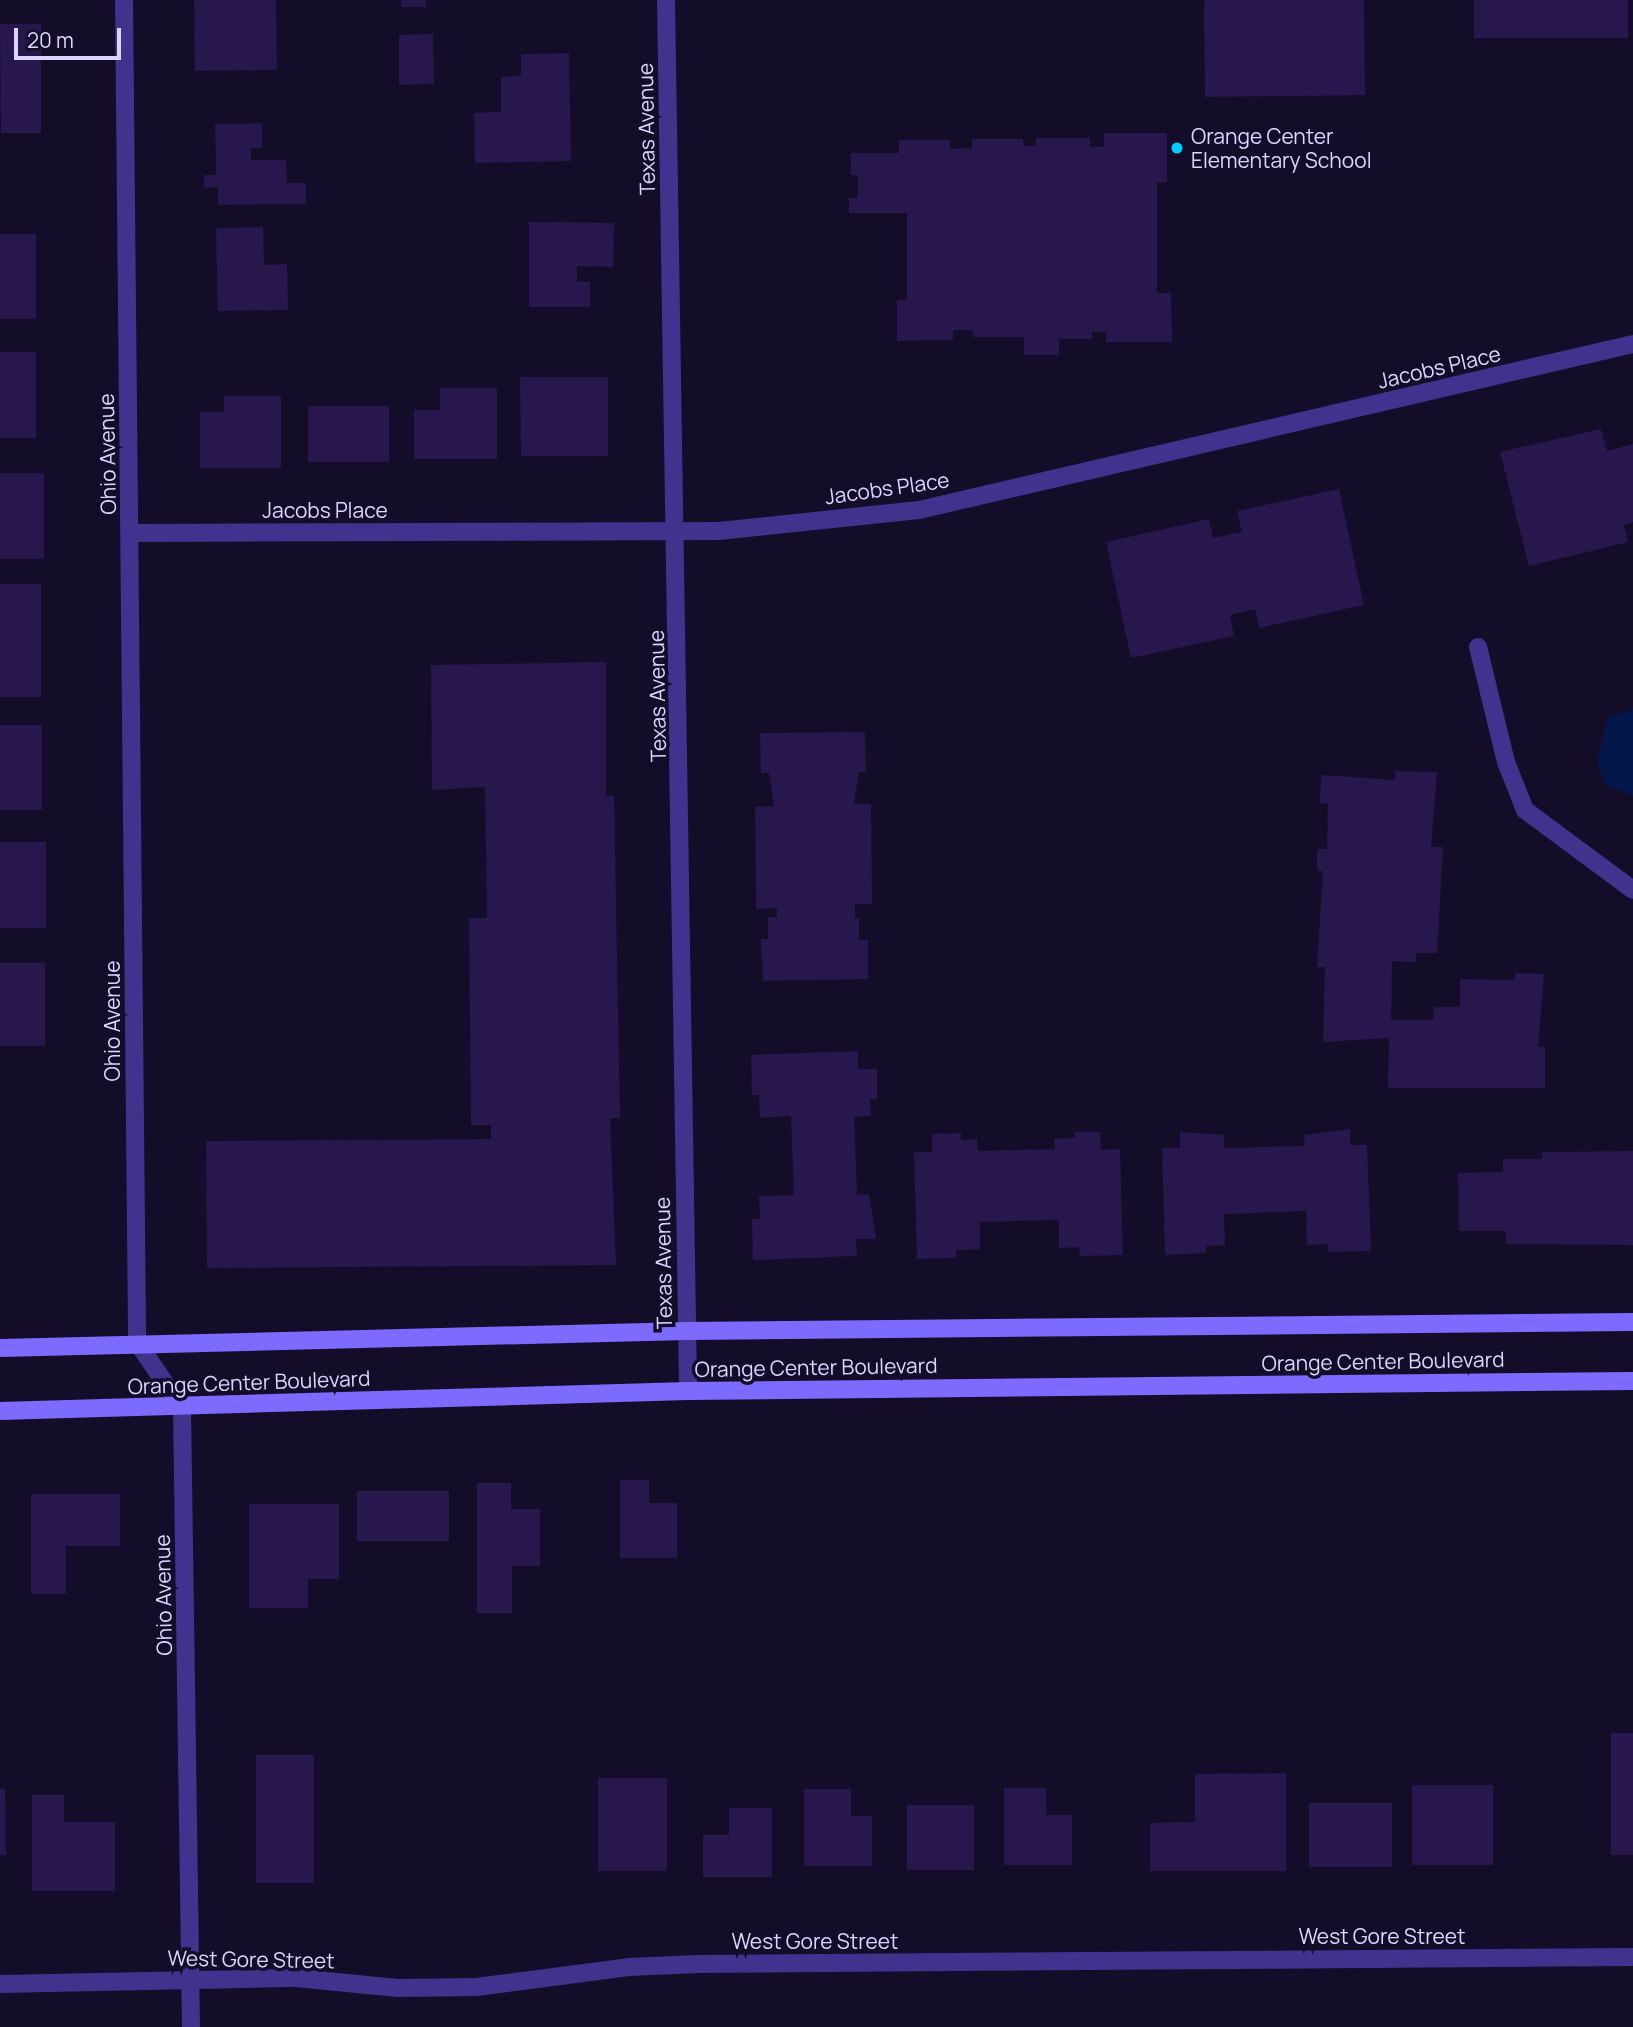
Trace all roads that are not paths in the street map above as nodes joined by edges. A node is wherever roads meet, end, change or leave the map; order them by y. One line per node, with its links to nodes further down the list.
1 (124, 0): 5 (street, Ohio Avenue)
2 (666, 0): 4 (street, Texas Avenue)
3 (1633, 344): 4 (street, Jacobs Place)
4 (677, 532): 5 (street, Jacobs Place); 9 (street, Texas Avenue)
5 (131, 534): 10 (street, Ohio Avenue)
6 (1478, 647): 7 (street)
7 (1633, 890)
8 (1633, 1322): 9 (street, Orange Center Boulevard)
9 (687, 1331): 10 (street, Orange Center Boulevard); 13 (street, Texas Avenue)
10 (137, 1342): 11 (street, Orange Center Boulevard); 14 (street)
11 (0, 1348)
12 (1633, 1381): 13 (street, Orange Center Boulevard)
13 (688, 1391): 14 (street, Orange Center Boulevard)
14 (183, 1408): 15 (street, Orange Center Boulevard); 17 (street, Ohio Avenue)
15 (0, 1411)
16 (1633, 1957): 17 (street, West Gore Street)
17 (191, 1980): 18 (street, West Gore Street); 19 (street, Ohio Avenue)
18 (0, 1984)
19 (191, 2027)

